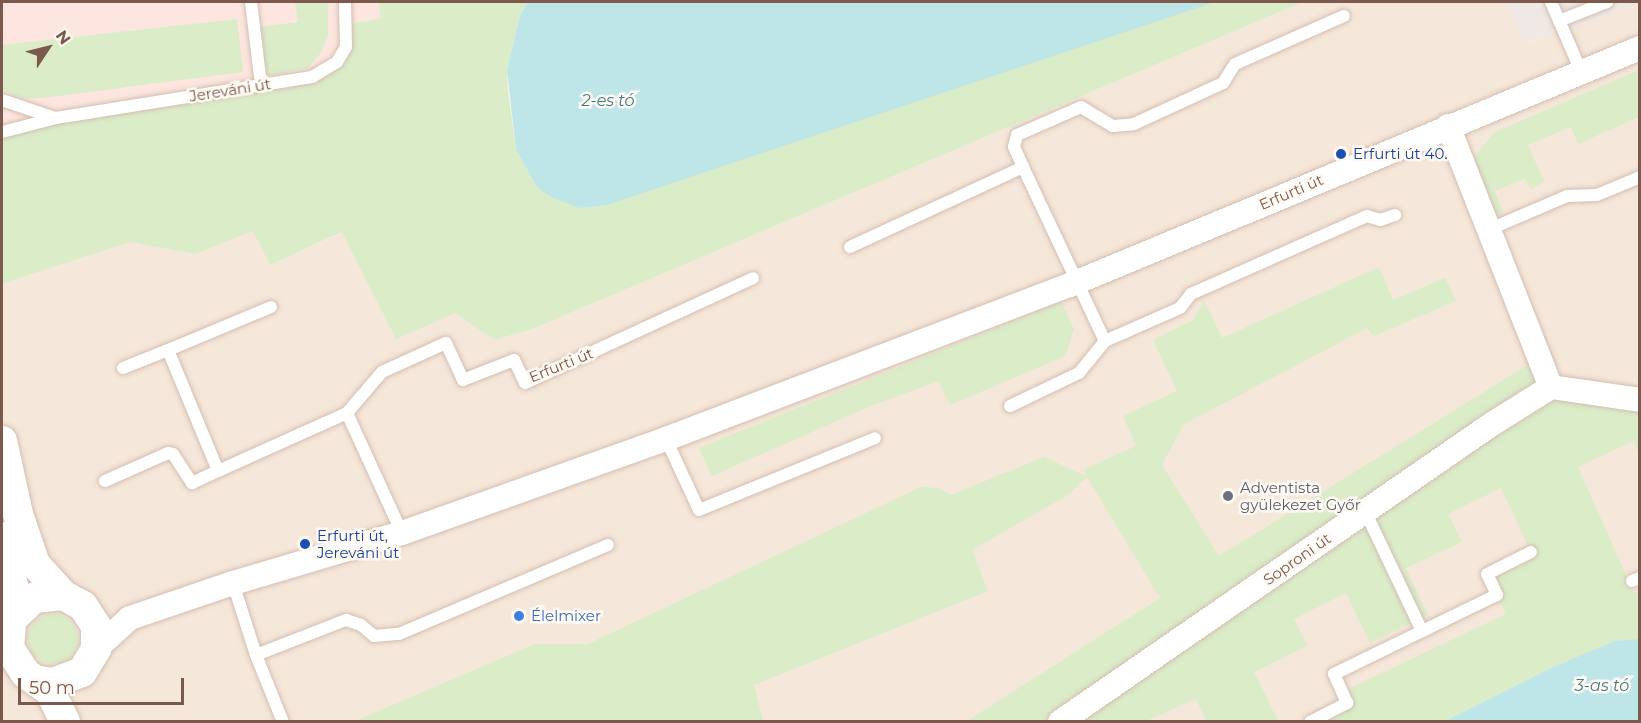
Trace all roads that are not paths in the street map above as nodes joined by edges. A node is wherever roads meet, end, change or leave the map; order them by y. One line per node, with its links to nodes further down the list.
1 (251, 2): 9 (lane)
2 (345, 2): 9 (lane, Jereváni út)
3 (1551, 2): 6 (lane)
4 (1607, 2): 6 (lane)
5 (1344, 16): 14 (lane)
6 (1559, 21): 8 (lane)
7 (1640, 48): 8 (street, Erfurti út)
8 (1581, 71): 12 (street, Erfurti út)
9 (261, 85): 11 (lane, Jereváni út)
10 (2, 100): 11 (lane, Jereváni út)
11 (56, 118): 13 (lane, Jereváni út)
12 (1448, 126): 17 (street); 20 (street, Erfurti út)
13 (2, 132)
14 (1023, 167): 18 (lane); 20 (lane)
15 (1640, 177): 17 (lane)
16 (1395, 215): 22 (lane)
17 (1490, 229): 25 (street)
18 (850, 247)
19 (753, 278): 28 (lane, Erfurti út)
20 (1076, 282): 22 (lane); 30 (street, Erfurti út)
21 (271, 307): 23 (lane)
22 (1105, 340): 27 (lane)
23 (168, 350): 24 (lane); 32 (lane)
24 (123, 368)
25 (1551, 387): 26 (street); 34 (street, Soproni út)
26 (1640, 400)
27 (1010, 406)
28 (347, 412): 32 (lane, Erfurti út); 35 (lane)
29 (875, 438): 30 (lane)
30 (666, 439): 35 (street, Erfurti út)
31 (2, 441): 40 (street)
32 (218, 471): 33 (lane, Erfurti út)
33 (105, 482)
34 (1365, 511): 43 (lane); 50 (street, Soproni út)
35 (402, 533): 39 (street, Erfurti út)
36 (2, 537): 41 (street)
37 (608, 545): 44 (lane)
38 (1531, 552): 43 (lane)
39 (233, 583): 42 (street, Erfurti út); 44 (lane)
40 (73, 600): 41 (street); 42 (street); 45 (street)
41 (13, 618): 46 (street)
42 (130, 618): 45 (street, Erfurti út)
43 (1421, 629): 51 (lane)
44 (256, 655): 49 (lane)
45 (89, 661): 46 (street); 48 (street)
46 (38, 681): 47 (street)
47 (65, 722)
48 (74, 722)
49 (283, 722)
50 (1060, 722)
51 (1310, 722)

